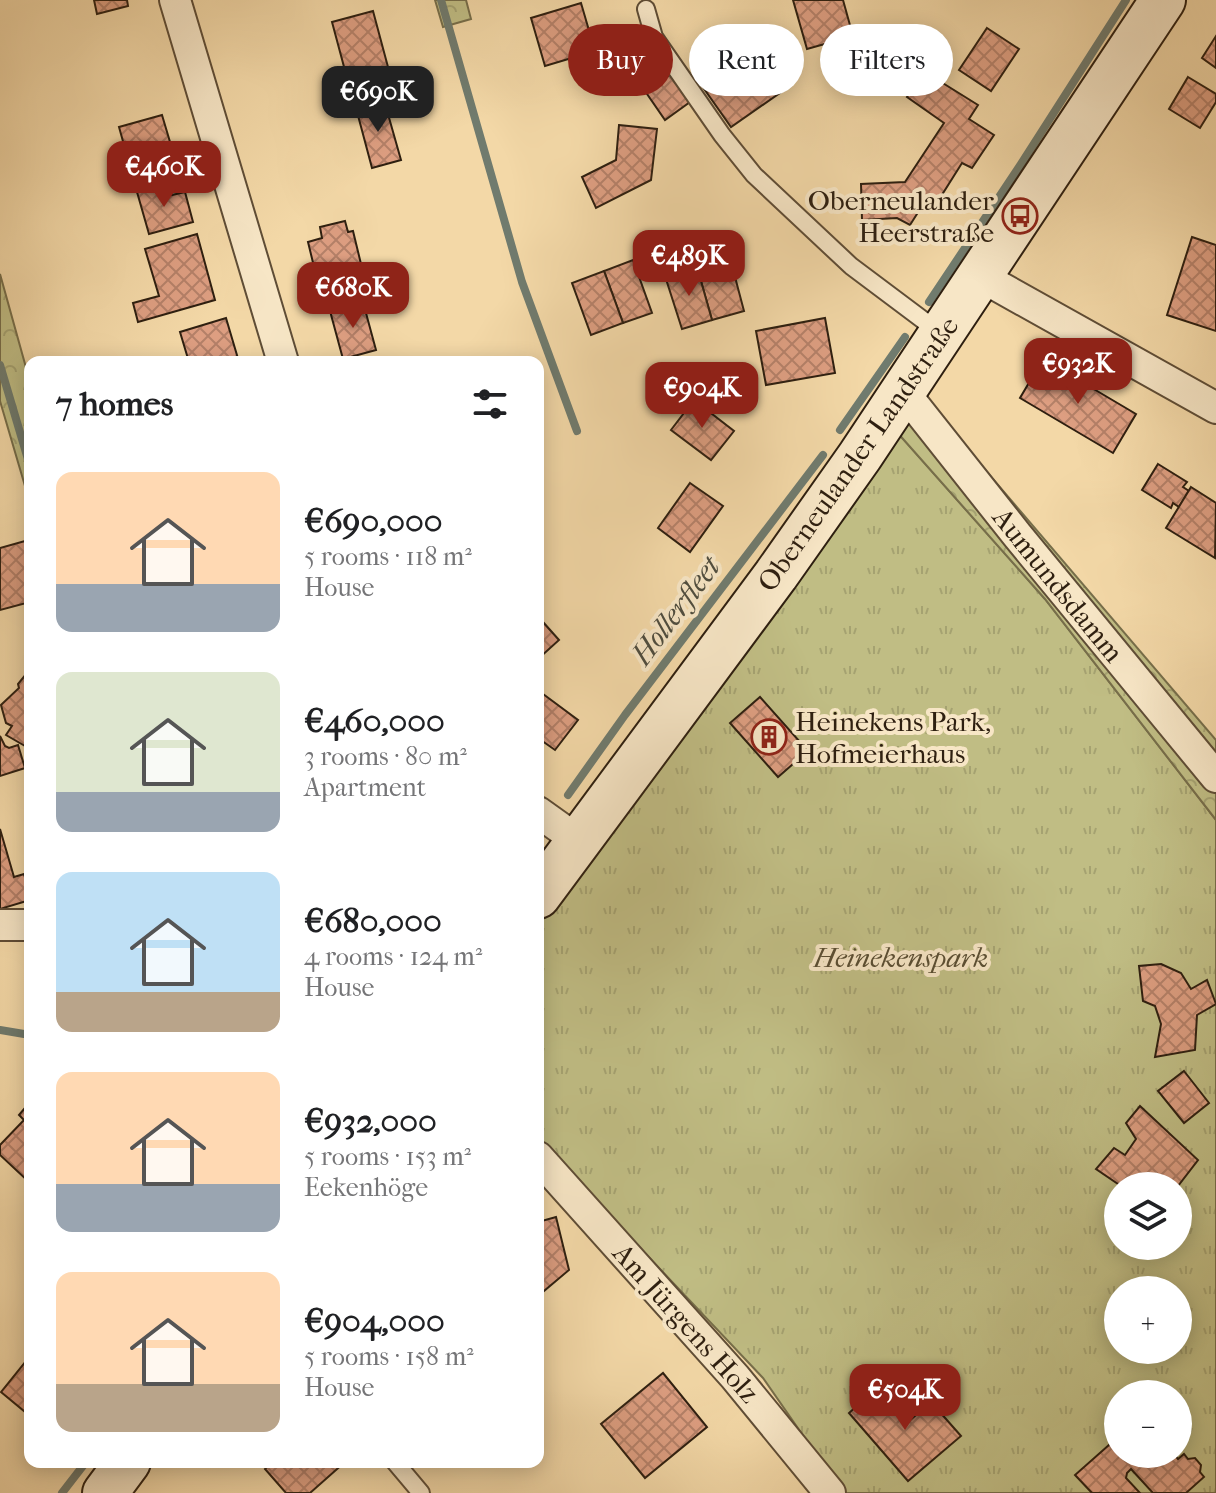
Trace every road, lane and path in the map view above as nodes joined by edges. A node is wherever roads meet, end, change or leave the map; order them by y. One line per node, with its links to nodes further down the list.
1 (175, 0): 6 (street)
2 (1163, 0): 4 (street, Oberneulander Landstraße)
3 (646, 9): 5 (lane)
4 (980, 276): 5 (street, Oberneulander Landstraße); 8 (street)
5 (942, 333): 7 (street, Oberneulander Landstraße)
6 (281, 356)
7 (903, 391): 9 (street, Aumundsdamm); 11 (street, Oberneulander Landstraße)
8 (1216, 408)
9 (1216, 777)
10 (544, 816): 11 (street)
11 (580, 842): 12 (street, Oberneulander Landstraße)
12 (544, 888)
13 (0, 925): 14 (street)
14 (24, 925)
15 (544, 1164): 20 (street, Am Jürgens Holz)
16 (124, 1468): 18 (street)
17 (400, 1468): 19 (lane)
18 (105, 1493)
19 (421, 1493)
20 (830, 1493)

